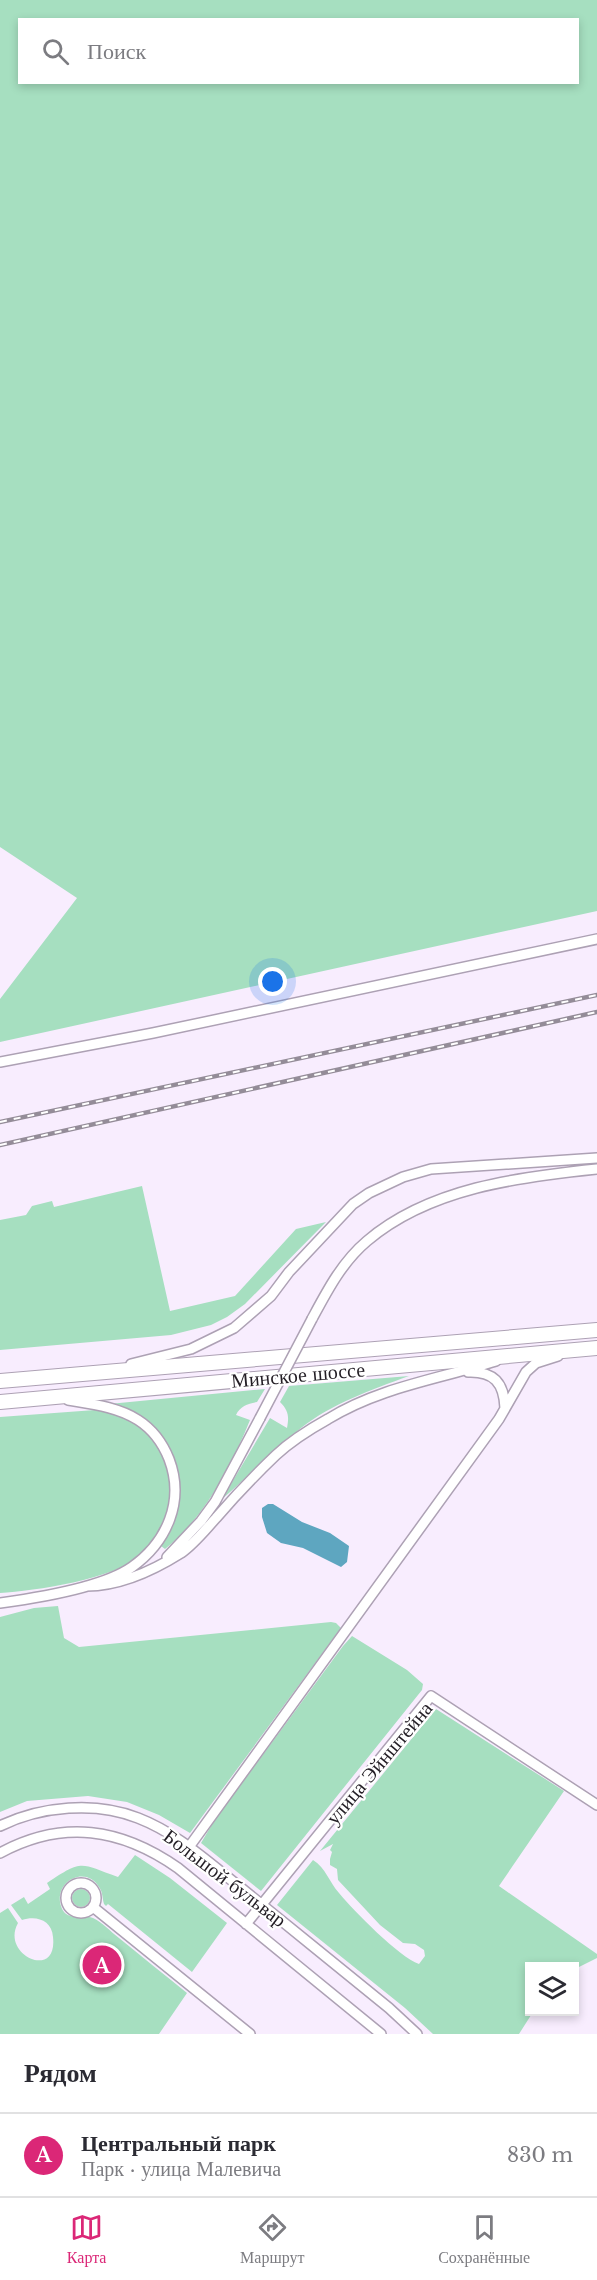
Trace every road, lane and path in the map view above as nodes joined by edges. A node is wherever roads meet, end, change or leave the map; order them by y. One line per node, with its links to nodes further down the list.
1 (597, 939): 2 (street)
2 (0, 1062)
3 (597, 1158): 10 (street)
4 (597, 1169): 15 (street, bridge)
5 (597, 1330): 10 (highway, Минское шоссе)
6 (597, 1348): 7 (highway, Минское шоссе)
7 (571, 1351): 8 (highway, Минское шоссе); 14 (street)
8 (515, 1355): 9 (street); 12 (highway, Минское шоссе)
9 (460, 1372): 14 (street); 15 (street)
10 (90, 1373): 11 (highway, Минское шоссе)
11 (0, 1381)
12 (51, 1397): 13 (highway, Минское шоссе); 16 (street)
13 (0, 1402)
14 (505, 1408): 20 (street)
15 (161, 1563): 16 (street)
16 (87, 1586): 17 (street)
17 (0, 1604)
18 (597, 1805): 22 (street, улица Эйнштейна)
19 (0, 1826): 20 (street, Большой бульвар)
20 (189, 1847): 22 (street, Большой бульвар)
21 (0, 1853): 24 (street, Большой бульвар)
22 (261, 1905): 24 (street, улица Эйнштейна); 27 (street, Большой бульвар)
23 (93, 1907): 25 (street)
24 (246, 1924): 26 (street, Большой бульвар)
25 (250, 2034)
26 (381, 2034)
27 (417, 2034)

